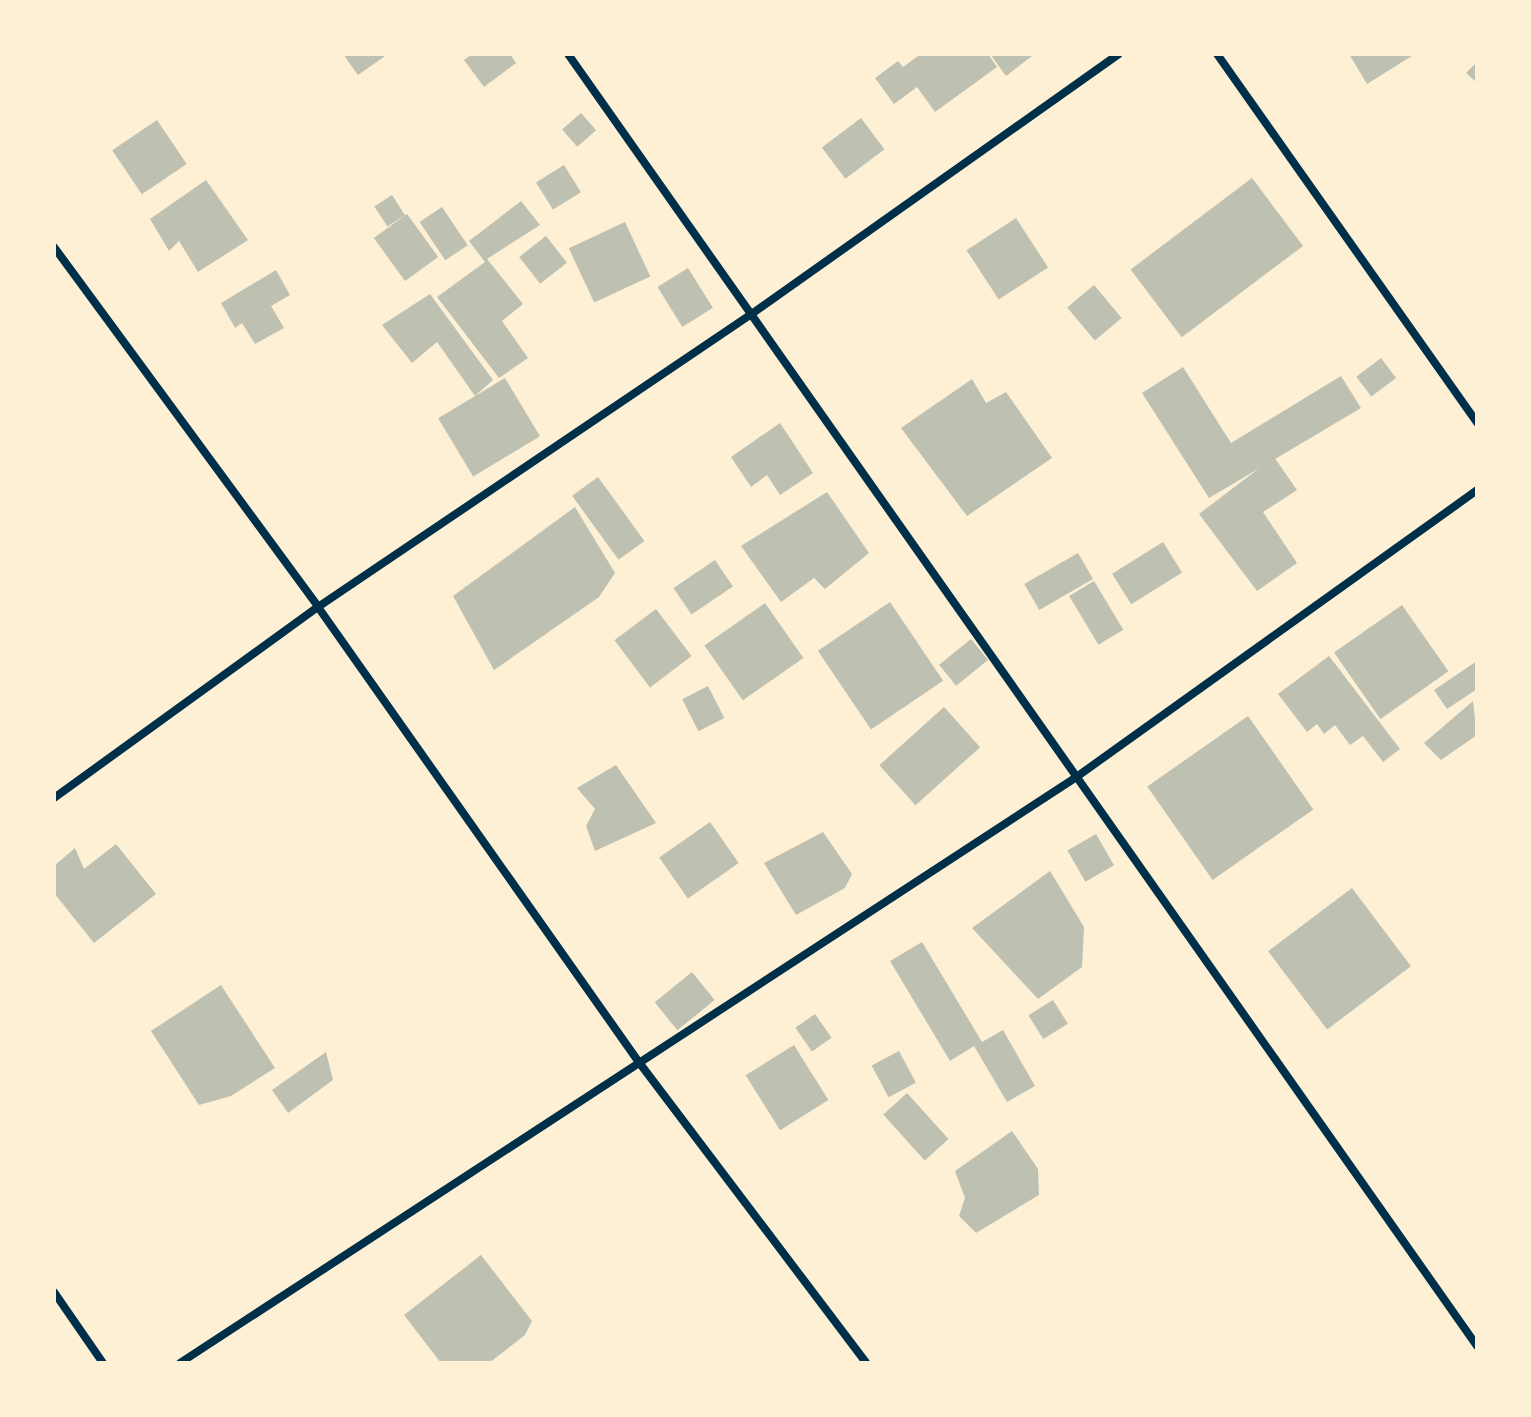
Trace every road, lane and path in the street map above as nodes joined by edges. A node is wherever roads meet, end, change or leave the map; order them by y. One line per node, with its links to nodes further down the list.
1 (568, 54): 5 (street)
2 (1119, 54): 5 (street)
3 (1217, 54): 6 (street)
4 (54, 247): 8 (street)
5 (753, 313): 8 (street); 9 (street)
6 (1477, 423)
7 (1477, 490): 9 (street)
8 (318, 607): 10 (street); 11 (street)
9 (1075, 778): 11 (street); 13 (street)
10 (54, 798)
11 (638, 1061): 15 (street); 16 (street)
12 (54, 1292): 14 (street)
13 (1477, 1346)
14 (103, 1363)
15 (180, 1363)
16 (866, 1363)

